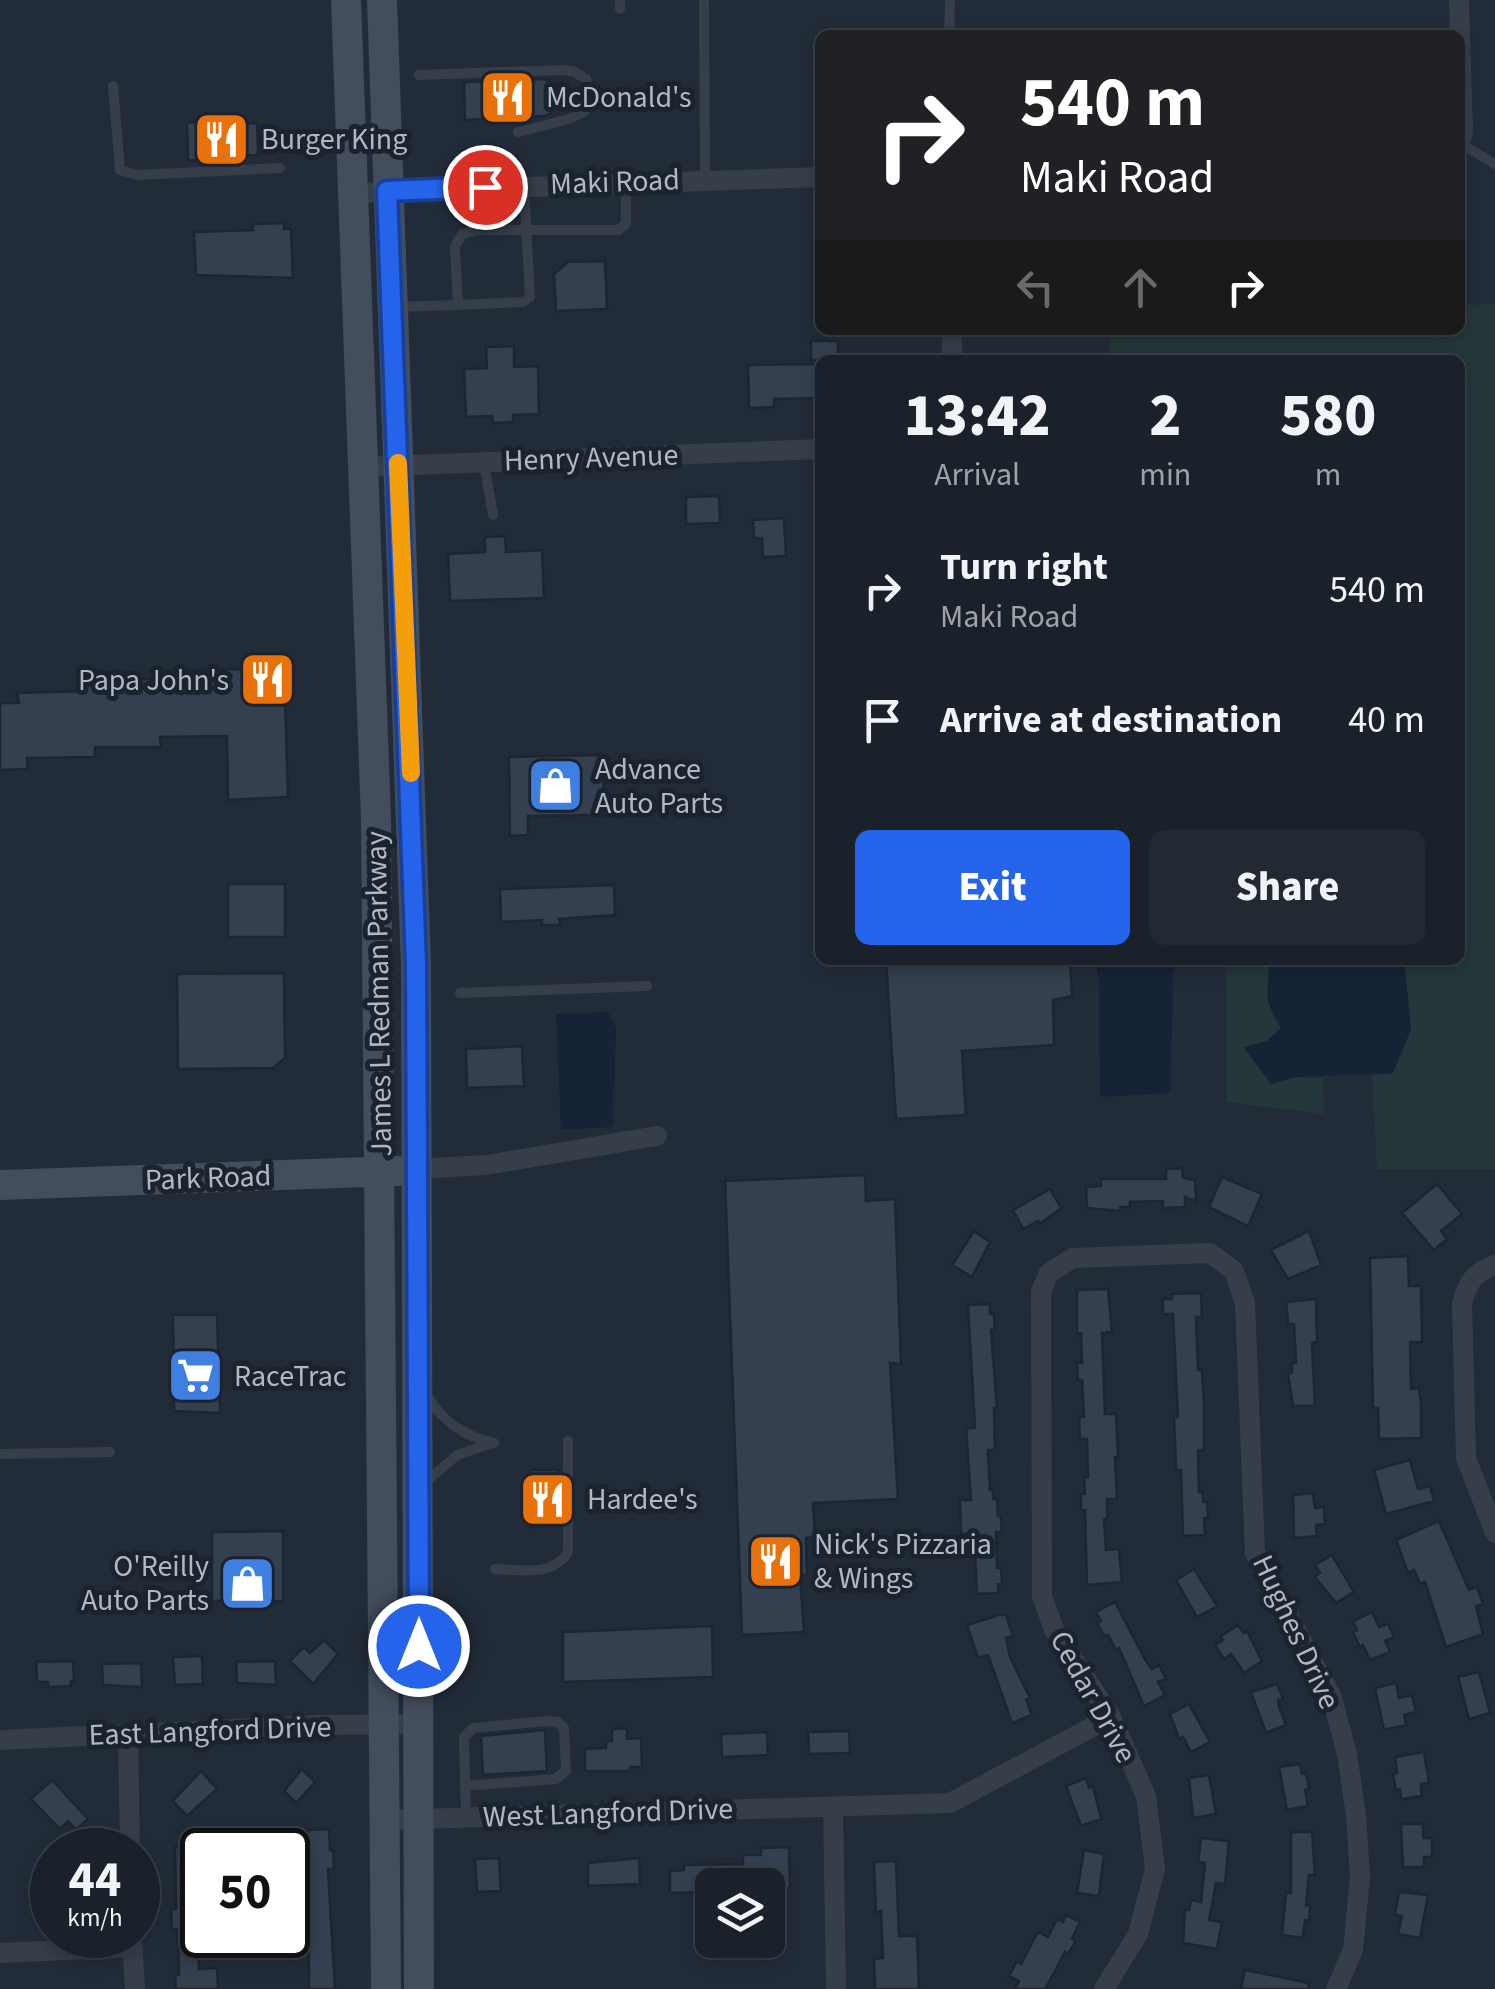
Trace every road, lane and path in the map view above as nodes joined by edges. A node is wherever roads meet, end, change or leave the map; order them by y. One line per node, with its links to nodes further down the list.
1 (346, 0): 19 (main road, James L Redman Parkway)
2 (382, 0): 18 (main road, James L Redman Parkway)
3 (704, 0): 15 (lane)
4 (950, 0): 6 (lane)
5 (1459, 0): 7 (street)
6 (950, 30)
7 (1460, 30)
8 (420, 75): 10 (lane)
9 (113, 86): 13 (lane)
10 (518, 132)
11 (1465, 147): 12 (lane)
12 (1495, 164)
13 (280, 168)
14 (815, 177): 15 (street, Maki Road)
15 (705, 179): 16 (street, Maki Road)
16 (626, 182): 17 (street, Maki Road); 20 (lane)
17 (524, 186): 18 (street, Maki Road); 20 (lane)
18 (387, 191): 19 (street, Maki Road); 22 (main road, James L Redman Parkway)
19 (351, 193): 26 (main road, James L Redman Parkway)
20 (527, 231): 21 (lane); 21 (lane)
21 (458, 305): 22 (lane)
22 (392, 307): 25 (main road, James L Redman Parkway)
23 (815, 450): 24 (street, Henry Avenue)
24 (484, 463): 25 (street, Henry Avenue); 27 (lane)
25 (398, 466): 26 (street, Henry Avenue); 28 (main road, James L Redman Parkway)
26 (362, 468): 29 (main road, James L Redman Parkway)
27 (492, 515)
28 (412, 817): 29 (lane); 33 (main road, James L Redman Parkway)
29 (376, 818): 34 (main road, James L Redman Parkway)
30 (647, 986): 31 (lane)
31 (460, 993)
32 (657, 1136): 33 (street)
33 (416, 1169): 34 (main road, Park Road); 38 (main road, James L Redman Parkway)
34 (382, 1172): 35 (main road, Park Road); 39 (main road); 41 (main road, James L Redman Parkway)
35 (0, 1185)
36 (1495, 1266): 45 (street)
37 (1048, 1273): 50 (street, Cedar Drive); 71 (street, Hughes Drive)
38 (418, 1379): 39 (main road, James L Redman Parkway); 44 (lane)
39 (418, 1436): 41 (lane); 44 (main road, James L Redman Parkway)
40 (568, 1441): 47 (lane)
41 (382, 1442): 46 (main road, James L Redman Parkway); 48 (main road)
42 (110, 1452): 43 (lane)
43 (0, 1454)
44 (418, 1489): 48 (main road, James L Redman Parkway)
45 (1495, 1533)
46 (382, 1545): 49 (main road); 51 (main road, James L Redman Parkway)
47 (496, 1570)
48 (419, 1619): 49 (main road, James L Redman Parkway)
49 (419, 1673): 52 (main road, James L Redman Parkway)
50 (1112, 1717): 56 (street, West Langford Drive); 70 (street, Cedar Drive)
51 (383, 1724): 52 (street, East Langford Drive); 53 (street, East Langford Drive); 58 (main road, James L Redman Parkway)
52 (420, 1724): 59 (main road, James L Redman Parkway)
53 (128, 1734): 54 (street, East Langford Drive); 60 (street)
54 (0, 1740)
55 (465, 1786): 55 (lane); 57 (lane)
56 (833, 1806): 57 (street, West Langford Drive); 69 (street)
57 (466, 1818): 59 (street, West Langford Drive)
58 (384, 1820): 59 (street, West Langford Drive); 61 (main road, James L Redman Parkway)
59 (420, 1820): 68 (main road, James L Redman Parkway)
60 (130, 1828)
61 (385, 1924): 66 (main road, James L Redman Parkway); 67 (main road)
62 (30, 1950): 63 (street)
63 (0, 1953)
64 (133, 1958): 65 (street)
65 (135, 1989)
66 (386, 1989)
67 (398, 1989)
68 (419, 1989)
69 (836, 1989)
70 (1104, 1989)
71 (1336, 1989)

